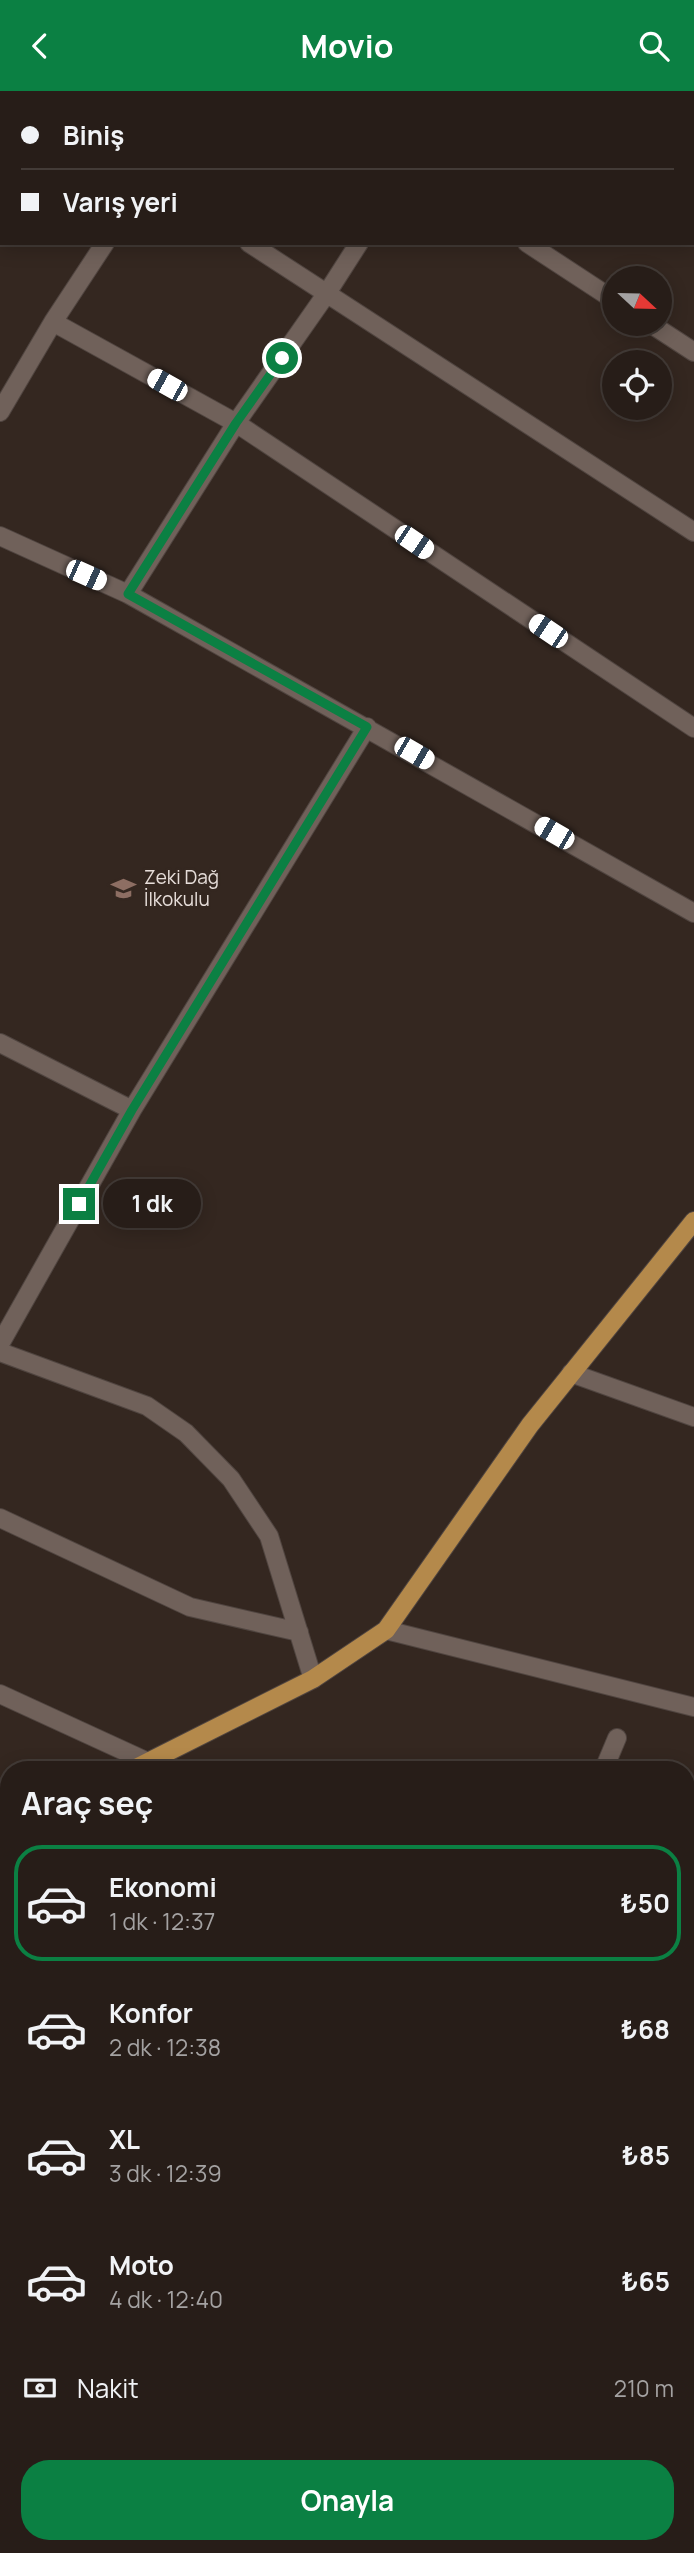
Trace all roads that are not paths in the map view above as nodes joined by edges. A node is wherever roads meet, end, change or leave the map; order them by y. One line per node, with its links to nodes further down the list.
1 (104, 245): 7 (street)
2 (252, 245): 6 (street)
3 (358, 245): 6 (street)
4 (530, 245): 5 (street)
5 (602, 292)
6 (327, 293): 11 (street); 12 (street)
7 (53, 322): 10 (street); 11 (street)
8 (669, 336): 9 (street)
9 (694, 352)
10 (0, 412)
11 (236, 423): 14 (street); 16 (street)
12 (694, 532)
13 (0, 536): 14 (street)
14 (128, 594): 15 (street)
15 (367, 727): 17 (street); 19 (street)
16 (694, 728)
17 (694, 913)
18 (0, 1043): 19 (street)
19 (132, 1110): 21 (street)
20 (694, 1221): 23 (main road)
21 (0, 1344)
22 (0, 1352): 27 (street)
23 (571, 1373): 24 (street); 26 (main road)
24 (694, 1417)
25 (0, 1518): 27 (street)
26 (386, 1630): 28 (main road); 30 (street)
27 (299, 1632): 28 (street)
28 (313, 1679): 33 (main road)
29 (0, 1694): 32 (street)
30 (694, 1707)
31 (617, 1738): 34 (street)
32 (133, 1761)
33 (149, 1761)
34 (607, 1761)

